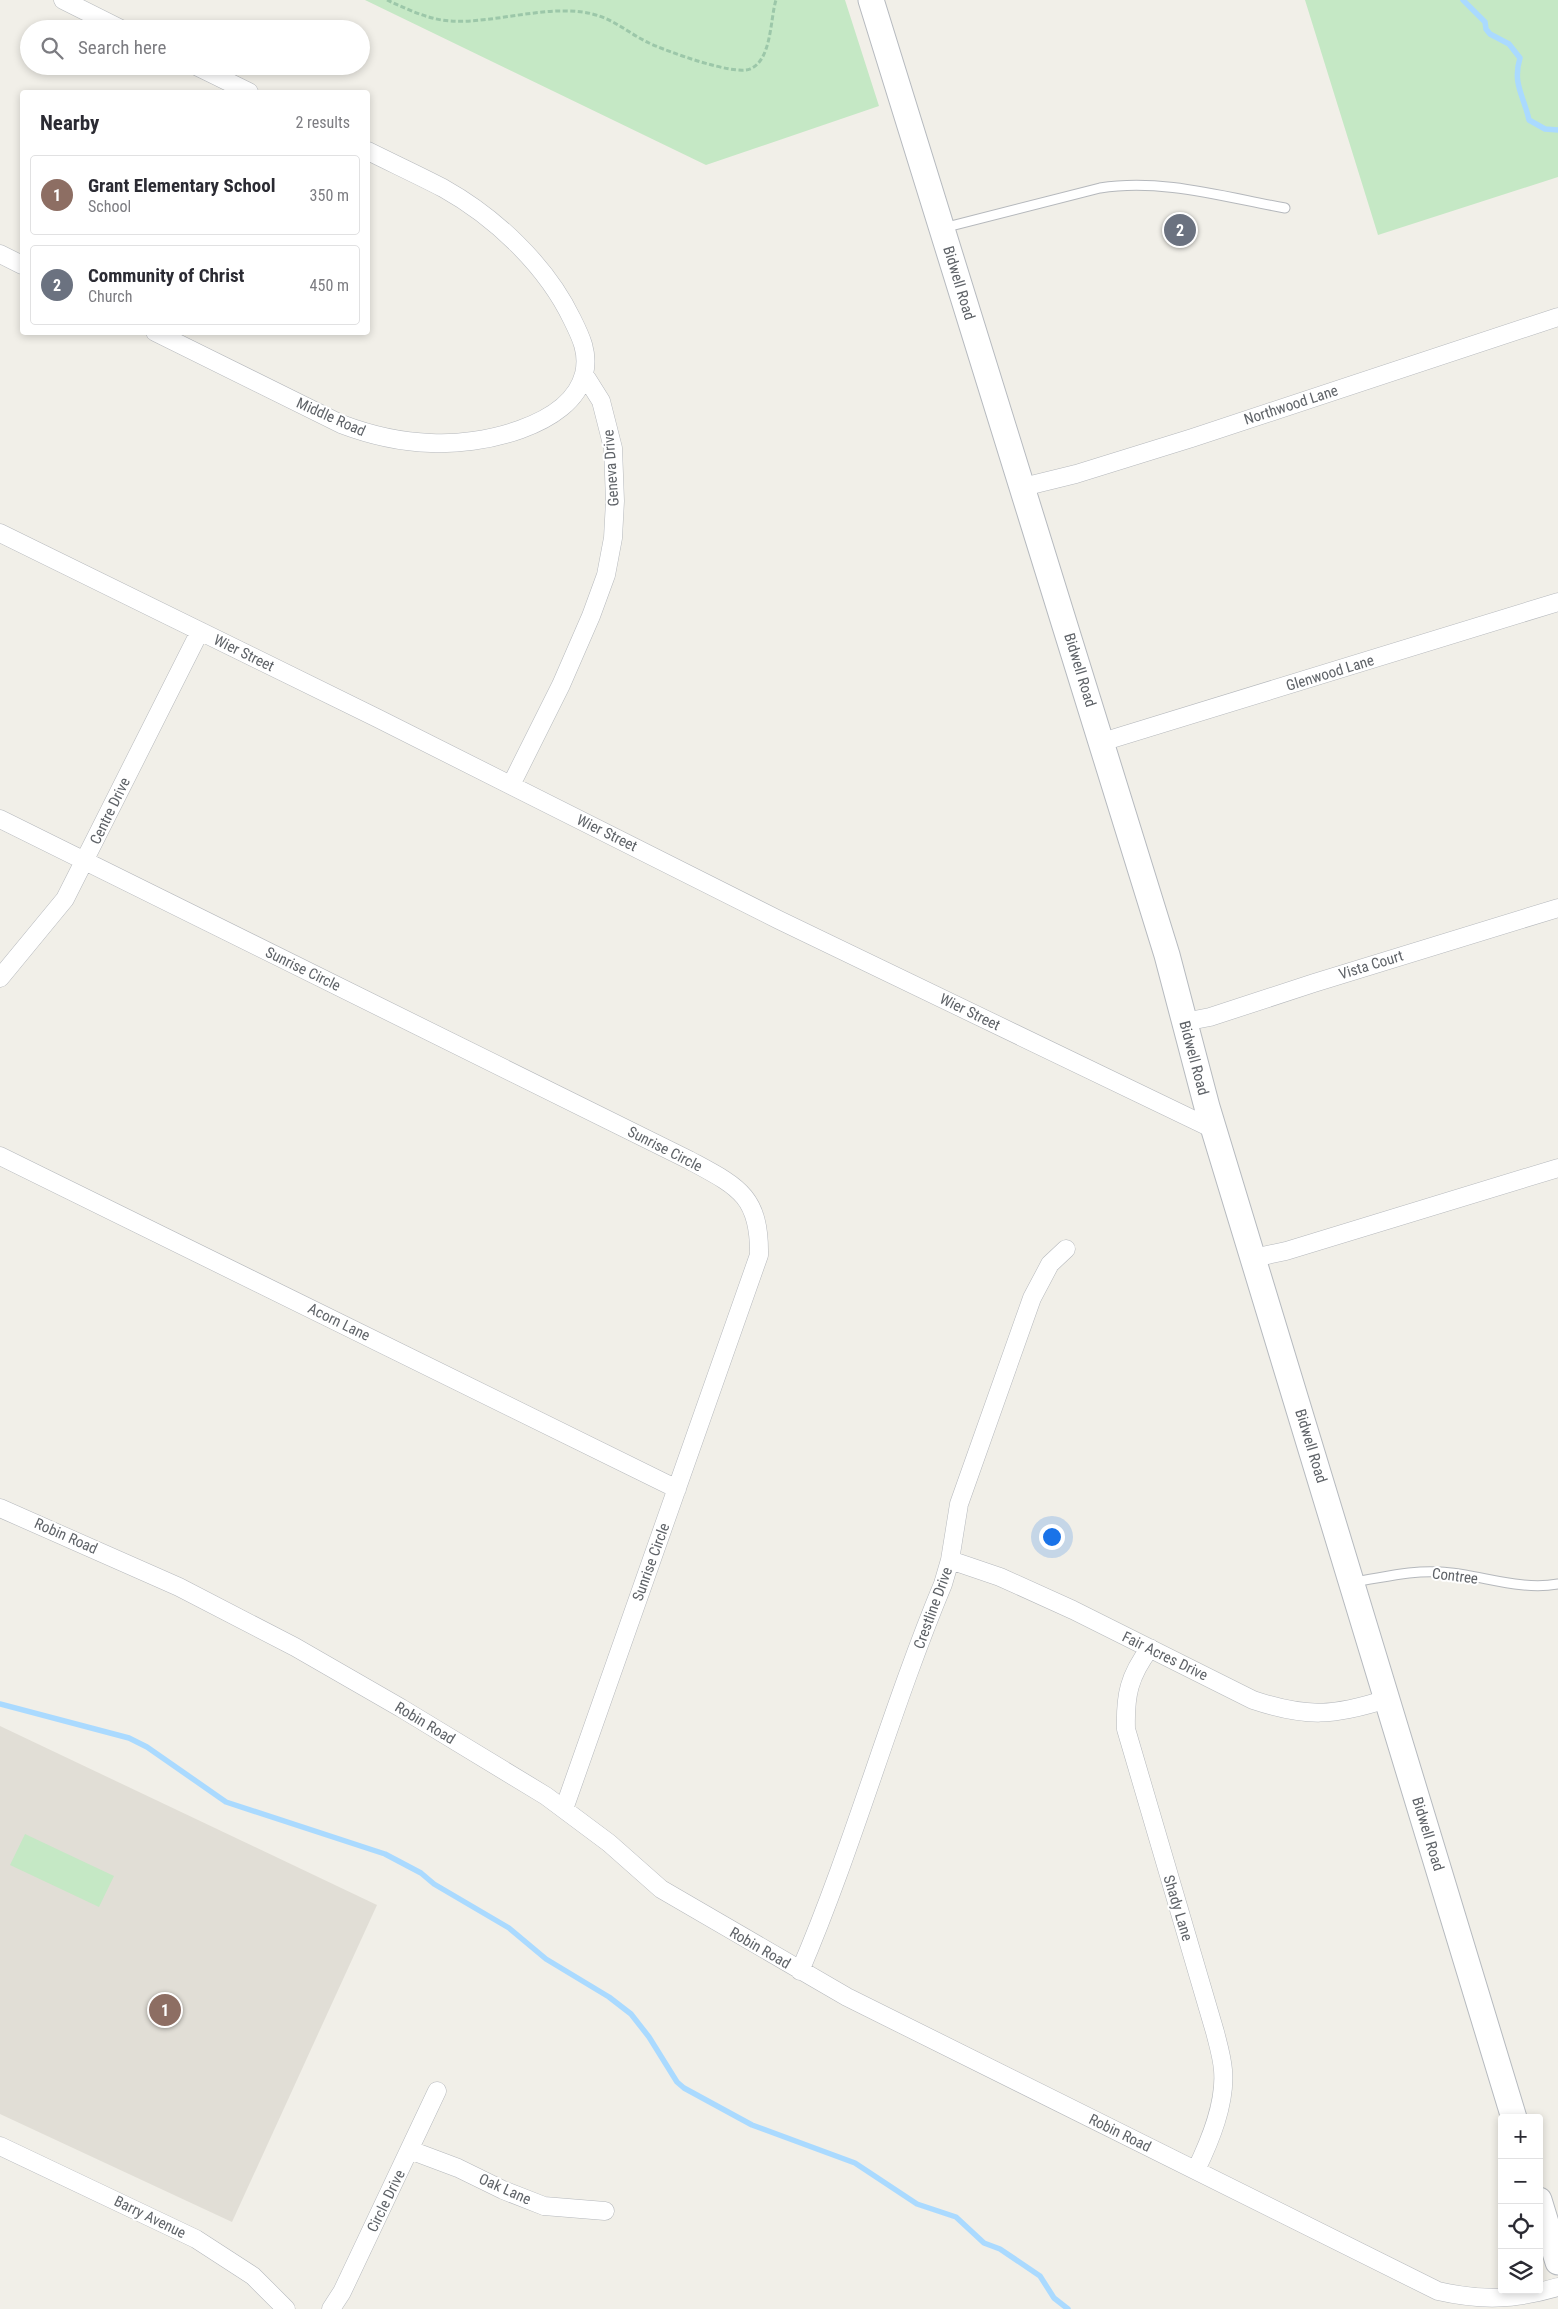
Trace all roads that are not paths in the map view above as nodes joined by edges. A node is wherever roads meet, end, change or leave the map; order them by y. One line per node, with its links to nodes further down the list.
1 (63, 0): 3 (street)
2 (871, 0): 8 (street, Bidwell Road)
3 (103, 20)
4 (214, 75): 5 (street)
5 (245, 90)
6 (370, 152): 13 (street)
7 (1285, 208): 8 (lane)
8 (942, 228): 14 (street, Bidwell Road)
9 (0, 254): 10 (street)
10 (20, 264)
11 (1558, 317): 14 (street, Northwood Lane)
12 (161, 335): 13 (street, Middle Road)
13 (584, 374): 19 (street, Geneva Drive)
14 (1023, 486): 18 (street, Bidwell Road)
15 (0, 533): 17 (street, Wier Street)
16 (1558, 602): 18 (street, Glenwood Lane)
17 (200, 631): 19 (street, Wier Street); 21 (street, Centre Drive)
18 (1102, 742): 24 (street, Bidwell Road)
19 (511, 785): 25 (street, Wier Street)
20 (0, 819): 21 (street, Sunrise Circle)
21 (85, 861): 23 (street, Centre Drive); 30 (street, Sunrise Circle)
22 (1558, 908): 24 (street, Vista Court)
23 (0, 978)
24 (1184, 1022): 25 (street, Bidwell Road)
25 (1215, 1130): 29 (street, Bidwell Road)
26 (0, 1156): 30 (street, Acorn Lane)
27 (1558, 1168): 29 (street)
28 (1066, 1249): 32 (street, Crestline Drive)
29 (1253, 1258): 33 (street, Bidwell Road)
30 (677, 1489): 37 (street, Sunrise Circle)
31 (0, 1508): 37 (street, Robin Road)
32 (950, 1560): 35 (street, Fair Acres Drive); 38 (street, Crestline Drive)
33 (1353, 1582): 34 (lane, Contree); 36 (street, Bidwell Road)
34 (1558, 1584)
35 (1150, 1648): 36 (street, Fair Acres Drive); 43 (street, Shady Lane)
36 (1387, 1699): 40 (street, Bidwell Road)
37 (564, 1810): 38 (street, Robin Road)
38 (800, 1971): 43 (street, Robin Road)
39 (437, 2091): 42 (street, Circle Drive)
40 (1513, 2114)
41 (0, 2146): 48 (street, Barry Avenue)
42 (410, 2150): 45 (street, Oak Lane); 49 (street, Circle Drive)
43 (1196, 2170): 47 (street, Robin Road)
44 (1540, 2204): 46 (street)
45 (605, 2211)
46 (1558, 2262)
47 (1558, 2287)
48 (286, 2309)
49 (331, 2309)

